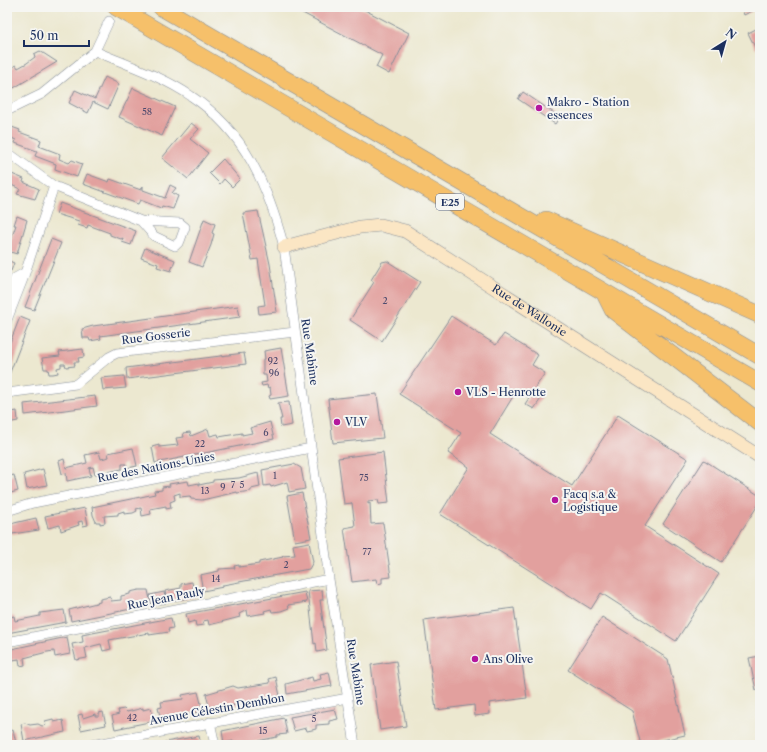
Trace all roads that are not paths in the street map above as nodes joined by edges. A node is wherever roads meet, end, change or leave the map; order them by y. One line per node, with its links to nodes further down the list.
1 (161, 7): 5 (highway, E25)
2 (112, 14): 3 (street); 11 (highway, E25)
3 (95, 51): 4 (street); 9 (street, Rue Mabîme)
4 (7, 111)
5 (355, 120): 13 (highway); 16 (highway, E25)
6 (7, 152): 7 (street)
7 (54, 186): 8 (street); 10 (street)
8 (140, 221)
9 (284, 247): 15 (street, Rue Mabîme); 21 (street, Rue de Wallonie)
10 (24, 273): 12 (street); 14 (street)
11 (604, 292): 17 (highway, E25); 19 (highway)
12 (7, 299)
13 (760, 315)
14 (7, 320)
15 (295, 332): 18 (street, Rue Gosserie); 20 (street, Rue Mabîme)
16 (760, 356)
17 (760, 383)
18 (7, 393)
19 (760, 423)
20 (311, 448): 22 (street, Rue des Nations-Unies); 23 (street, Rue Mabîme)
21 (760, 457)
22 (7, 510)
23 (329, 579): 24 (street, Rue Jean Pauly); 25 (street, Rue Mabîme)
24 (7, 642)
25 (348, 698): 26 (street, Avenue Célestin Demblon); 30 (street, Rue Mabîme)
26 (210, 722): 27 (street, Avenue Célestin Demblon); 29 (street)
27 (124, 741): 28 (street, Avenue Célestin Demblon)
28 (91, 745)
29 (215, 745)
30 (355, 745)

